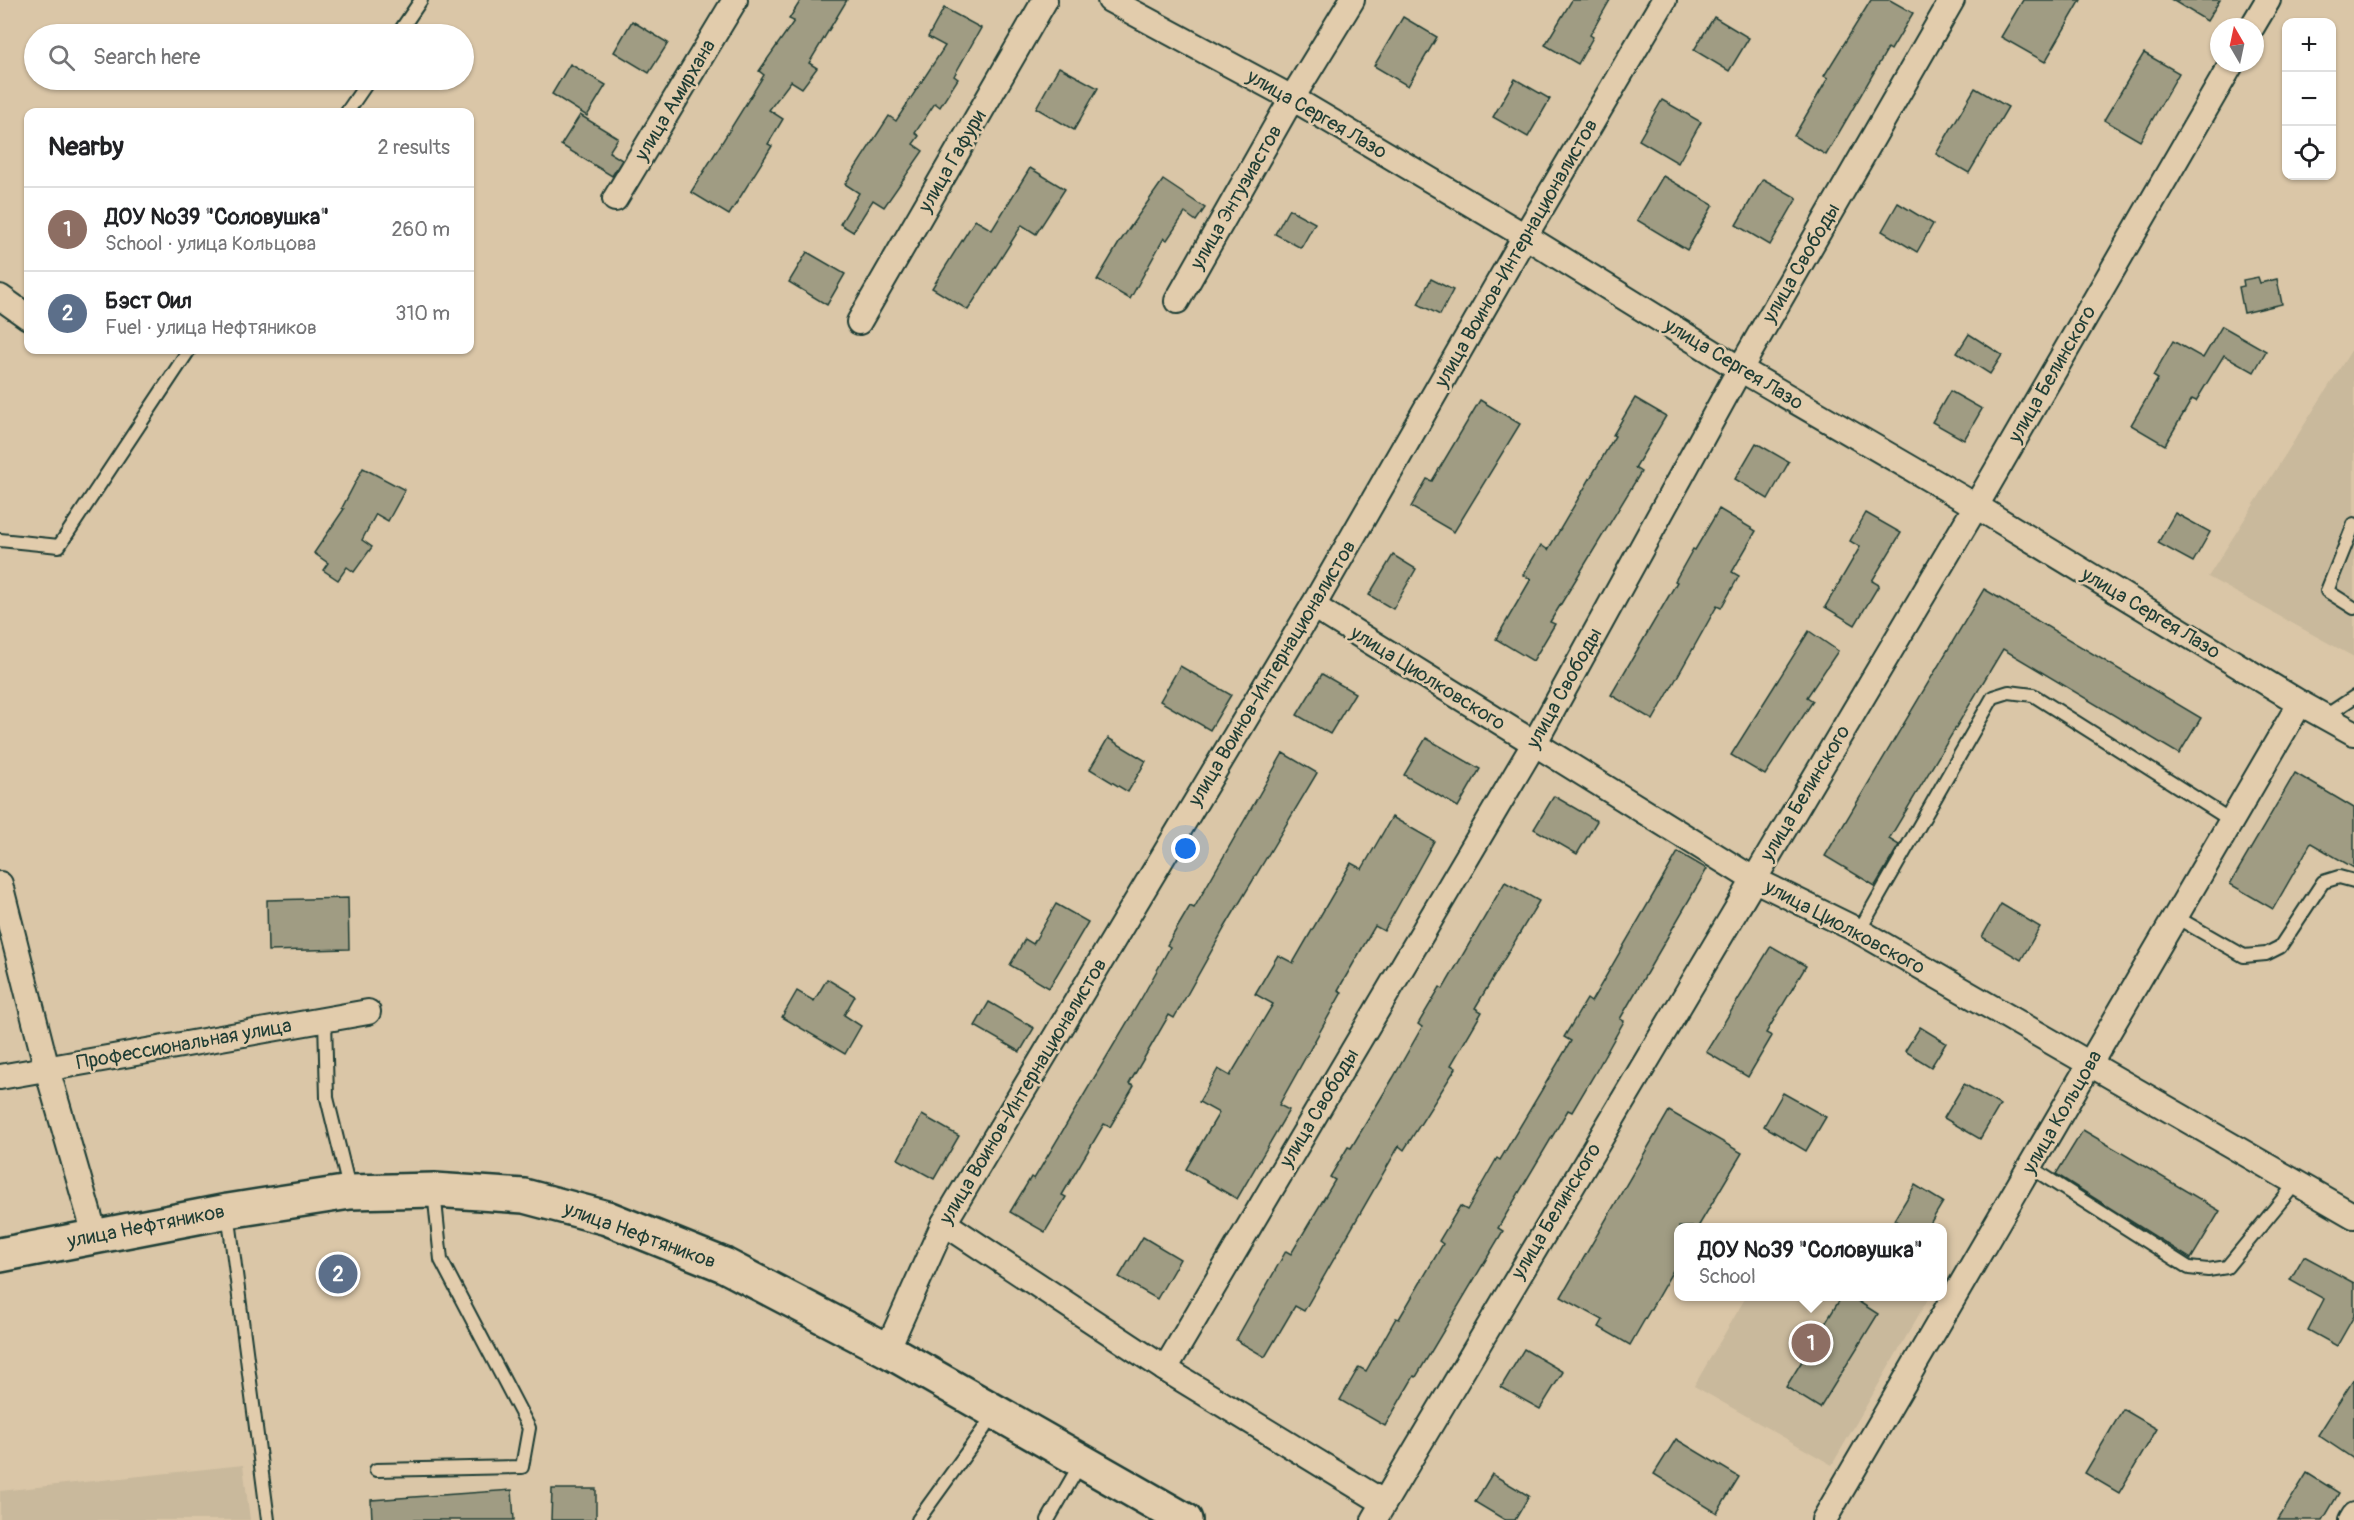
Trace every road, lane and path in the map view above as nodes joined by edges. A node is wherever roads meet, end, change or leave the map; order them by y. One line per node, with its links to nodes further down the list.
1 (421, 0): 10 (lane)
2 (735, 0): 15 (street, улица Амирхана)
3 (1045, 0): 20 (street, улица Гафури)
4 (1110, 0): 13 (street, улица Сергея Лазо)
5 (1352, 0): 13 (street, улица Энтузиастов)
6 (1664, 0): 16 (street, улица Воинов-Интернационалистов)
7 (1952, 0): 22 (street, улица Свободы)
8 (2268, 0): 9 (street)
9 (2257, 18)
10 (405, 24)
11 (2227, 72): 23 (street, улица Белинского)
12 (362, 90): 14 (lane)
13 (1292, 98): 16 (street, улица Сергея Лазо); 18 (street, улица Энтузиастов)
14 (350, 108)
15 (615, 199)
16 (1525, 236): 22 (street, улица Сергея Лазо); 26 (street, улица Воинов-Интернационалистов)
17 (0, 297): 19 (street)
18 (1177, 301)
19 (24, 314)
20 (859, 322)
21 (186, 354): 25 (lane)
22 (1740, 369): 23 (street, улица Сергея Лазо); 32 (street, улица Свободы)
23 (1976, 506): 29 (street, улица Сергея Лазо); 34 (street, улица Белинского)
24 (2354, 524): 27 (lane)
25 (0, 540)
26 (1313, 606): 32 (street, улица Циолковского); 50 (street, улица Воинов-Интернационалистов)
27 (2354, 608)
28 (2354, 697): 30 (lane)
29 (2300, 704): 30 (street, улица Сергея Лазо); 33 (street, улица Кольцова)
30 (2324, 717): 31 (street, улица Сергея Лазо)
31 (2354, 733)
32 (1534, 744): 34 (street, улица Циолковского); 54 (street, улица Свободы)
33 (2232, 821): 37 (street, улица Кольцова); 38 (lane)
34 (1753, 879): 38 (street, улица Циолковского); 58 (street, улица Белинского)
35 (2354, 881): 37 (lane)
36 (0, 884): 42 (street)
37 (2176, 917): 41 (street, улица Кольцова)
38 (1859, 931): 41 (street, улица Циолковского)
39 (368, 1012): 40 (street, Профессиональная улица)
40 (325, 1019): 42 (street, Профессиональная улица); 47 (lane)
41 (2090, 1064): 44 (street, улица Кольцова); 45 (street, улица Циолковского)
42 (47, 1069): 43 (street, Профессиональная улица); 51 (street)
43 (0, 1077)
44 (2030, 1167): 45 (lane); 64 (street, улица Кольцова)
45 (2296, 1183): 49 (street, улица Циолковского)
46 (434, 1190): 47 (main road, улица Нефтяников); 53 (main road, улица Нефтяников); 57 (lane)
47 (350, 1192): 48 (main road, улица Нефтяников)
48 (228, 1211): 51 (main road, улица Нефтяников); 60 (lane)
49 (2354, 1216)
50 (944, 1223): 53 (street, улица Воинов-Интернационалистов); 54 (street)
51 (95, 1235): 52 (main road, улица Нефтяников)
52 (0, 1255)
53 (886, 1350): 55 (main road, улица Нефтяников)
54 (1165, 1370): 58 (street)
55 (997, 1411): 56 (main road, улица Нефтяников); 61 (lane)
56 (1082, 1460): 62 (lane); 63 (main road, улица Нефтяников)
57 (376, 1470)
58 (1378, 1511)
59 (2354, 1515): 65 (street)
60 (268, 1520)
61 (918, 1520)
62 (1048, 1520)
63 (1185, 1520)
64 (1824, 1520)
65 (2351, 1520)

